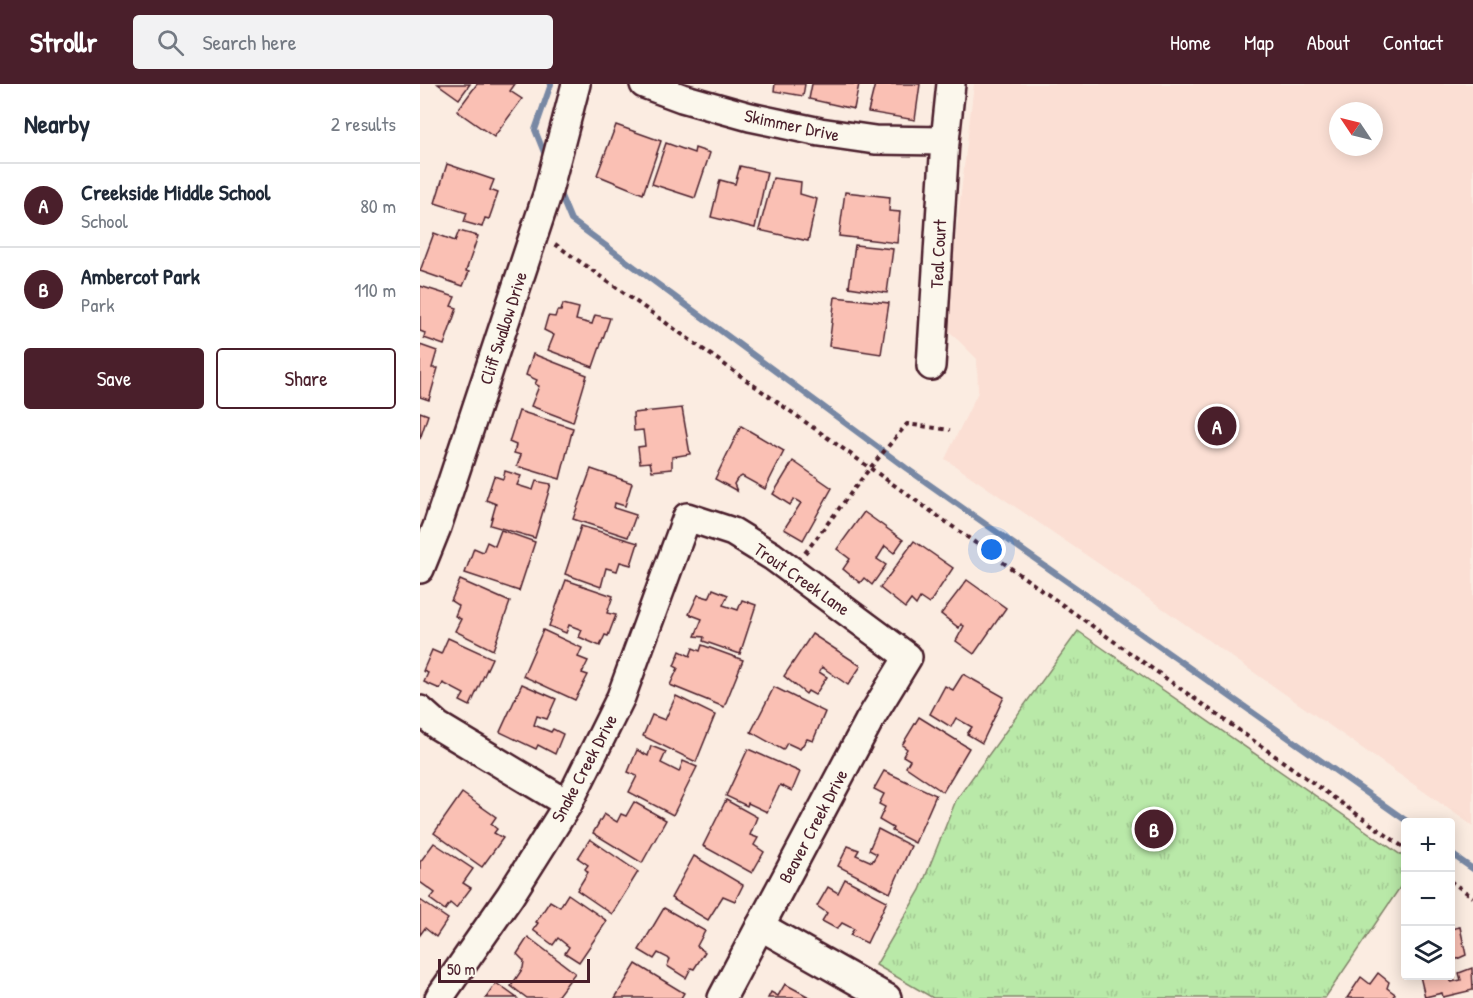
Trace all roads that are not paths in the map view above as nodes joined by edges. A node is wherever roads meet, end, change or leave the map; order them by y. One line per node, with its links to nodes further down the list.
1 (576, 84): 7 (street, Cliff Swallow Drive)
2 (644, 84): 4 (street, Skimmer Drive)
3 (951, 84): 4 (street, Teal Court)
4 (945, 141): 5 (street, Teal Court)
5 (932, 366)
6 (687, 517): 8 (street, Trout Creek Lane); 10 (street, Snake Creek Drive)
7 (420, 569)
8 (909, 657): 11 (street, Beaver Creek Drive)
9 (426, 719): 10 (street)
10 (568, 804): 12 (street, Snake Creek Drive)
11 (760, 926): 13 (street, Beaver Creek Drive); 14 (street)
12 (439, 998)
13 (722, 998)
14 (888, 998)

